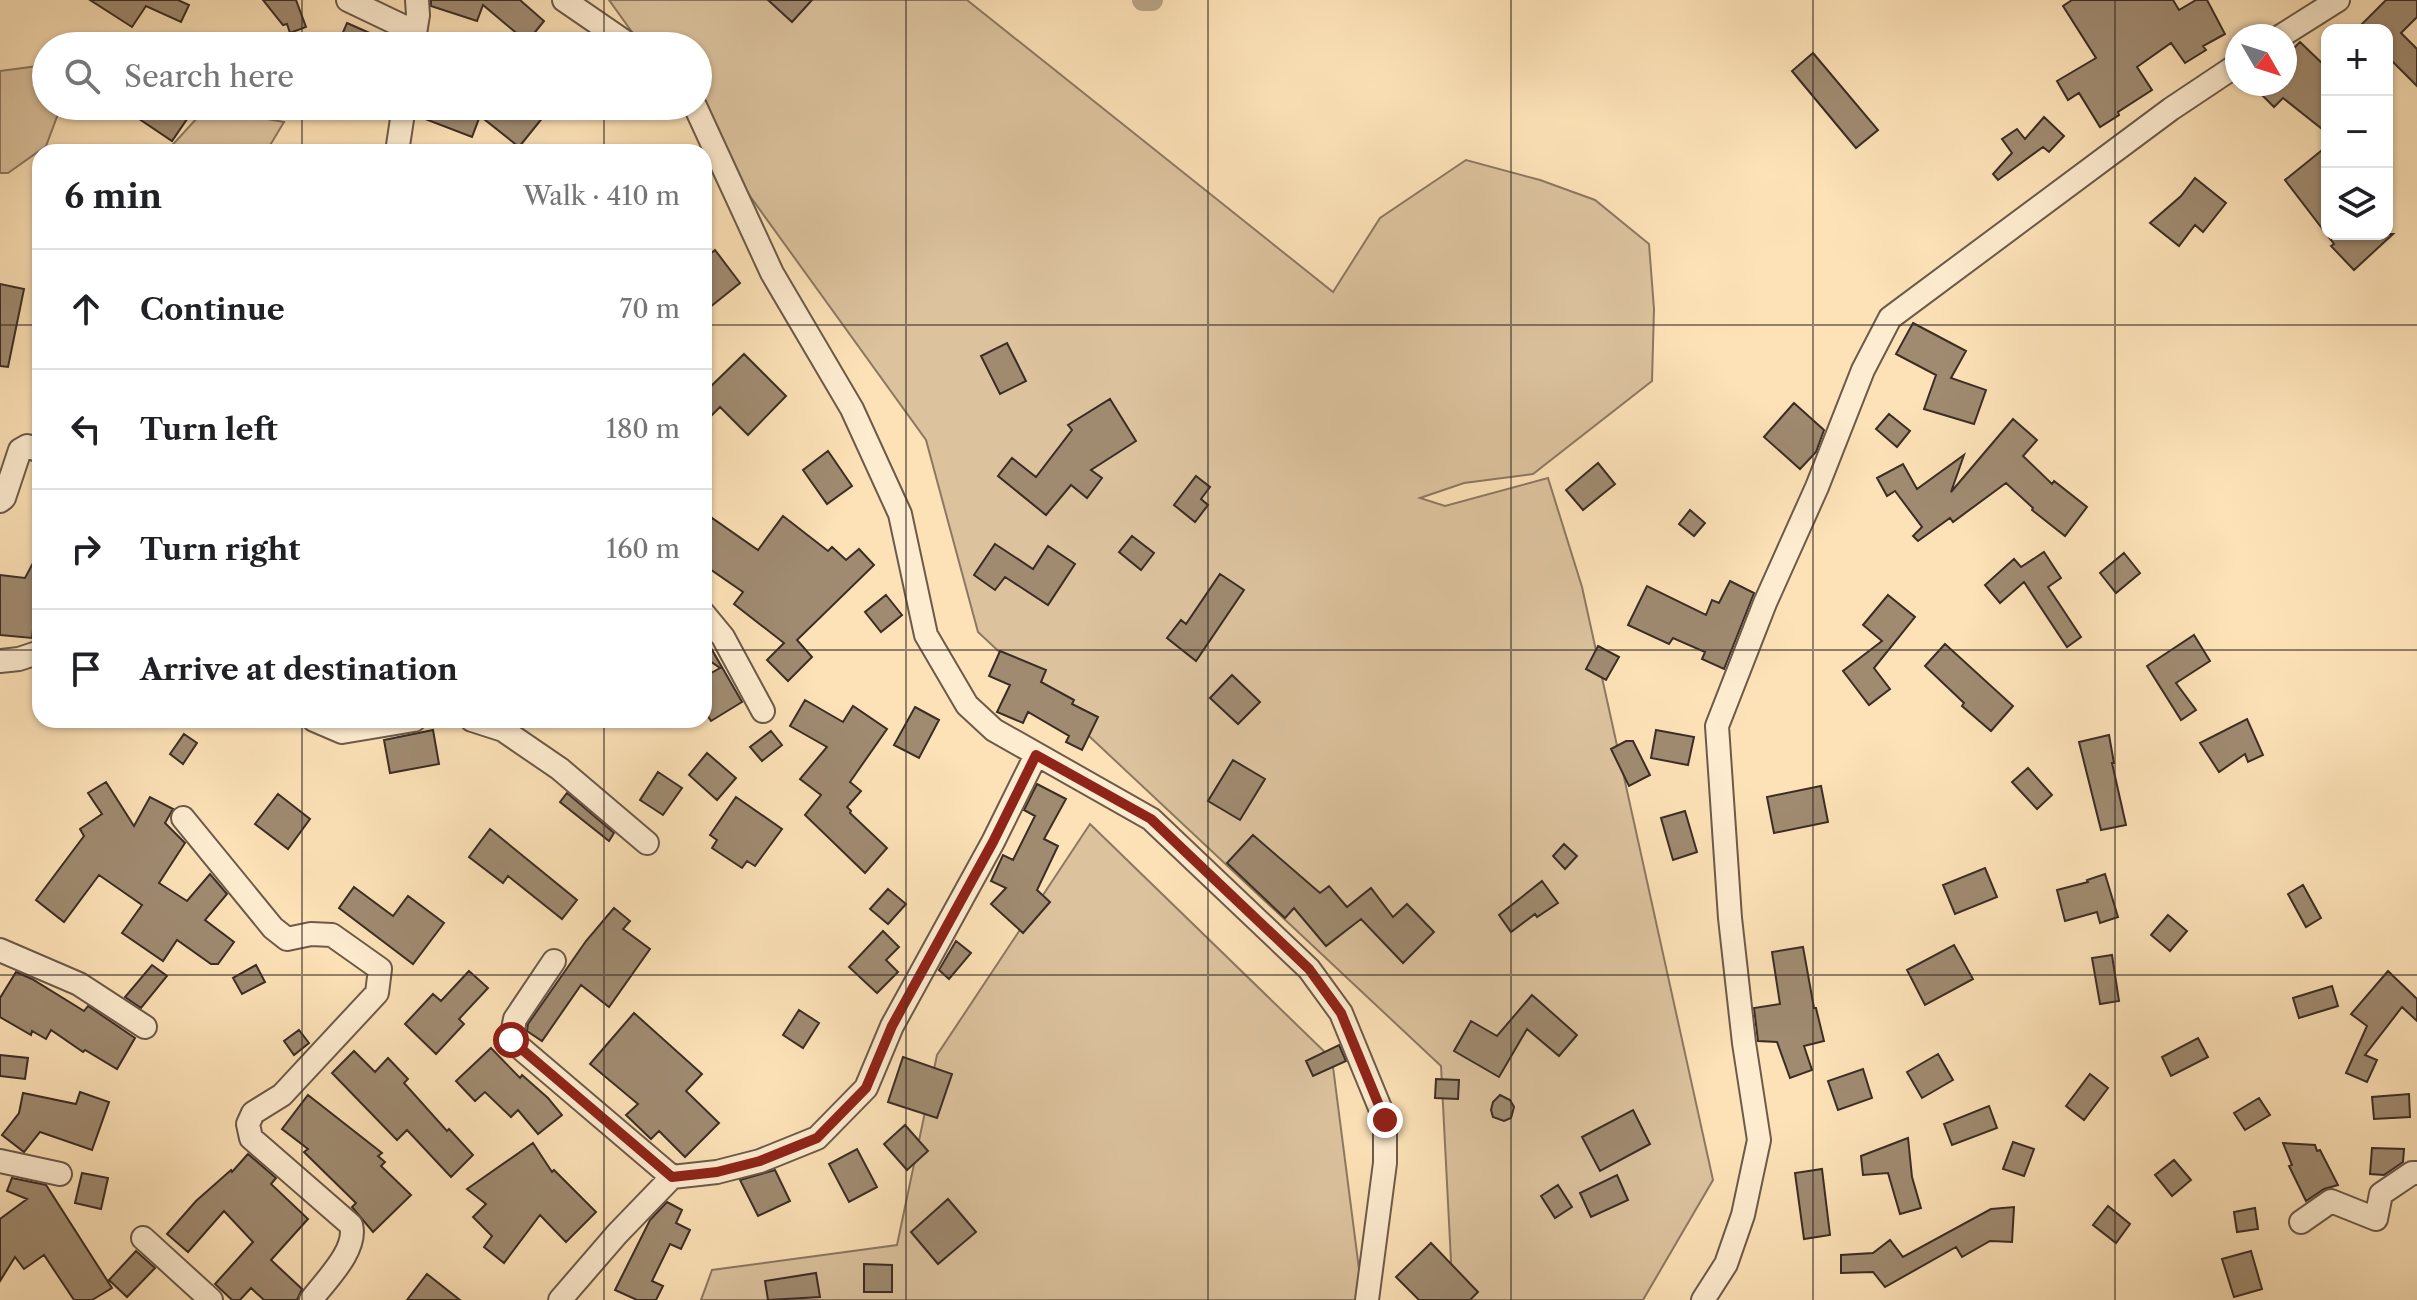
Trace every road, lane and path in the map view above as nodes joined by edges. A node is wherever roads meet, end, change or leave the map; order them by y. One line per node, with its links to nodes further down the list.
1 (348, 0): 6 (street)
2 (417, 0): 7 (street)
3 (564, 0): 8 (street)
4 (2338, 0): 5 (street)
5 (2297, 26)
6 (402, 32)
7 (415, 32)
8 (611, 32)
9 (2225, 73): 38 (street)
10 (402, 120): 12 (street)
11 (701, 120): 22 (street)
12 (398, 144)
13 (32, 448): 14 (street)
14 (0, 501)
15 (712, 624): 18 (street)
16 (32, 655): 17 (street)
17 (0, 661)
18 (763, 711)
19 (333, 728): 20 (street)
20 (366, 728)
21 (497, 728): 24 (street)
22 (1036, 755): 31 (street); 37 (street)
23 (183, 818): 35 (street)
24 (647, 843)
25 (0, 950): 27 (street)
26 (554, 961): 31 (street)
27 (145, 1027)
28 (0, 1161): 30 (street)
29 (2417, 1173): 32 (street)
30 (60, 1174)
31 (672, 1177): 36 (street)
32 (2301, 1222)
33 (143, 1238): 34 (street)
34 (211, 1300)
35 (311, 1300)
36 (560, 1300)
37 (1367, 1300)
38 (1703, 1300)

